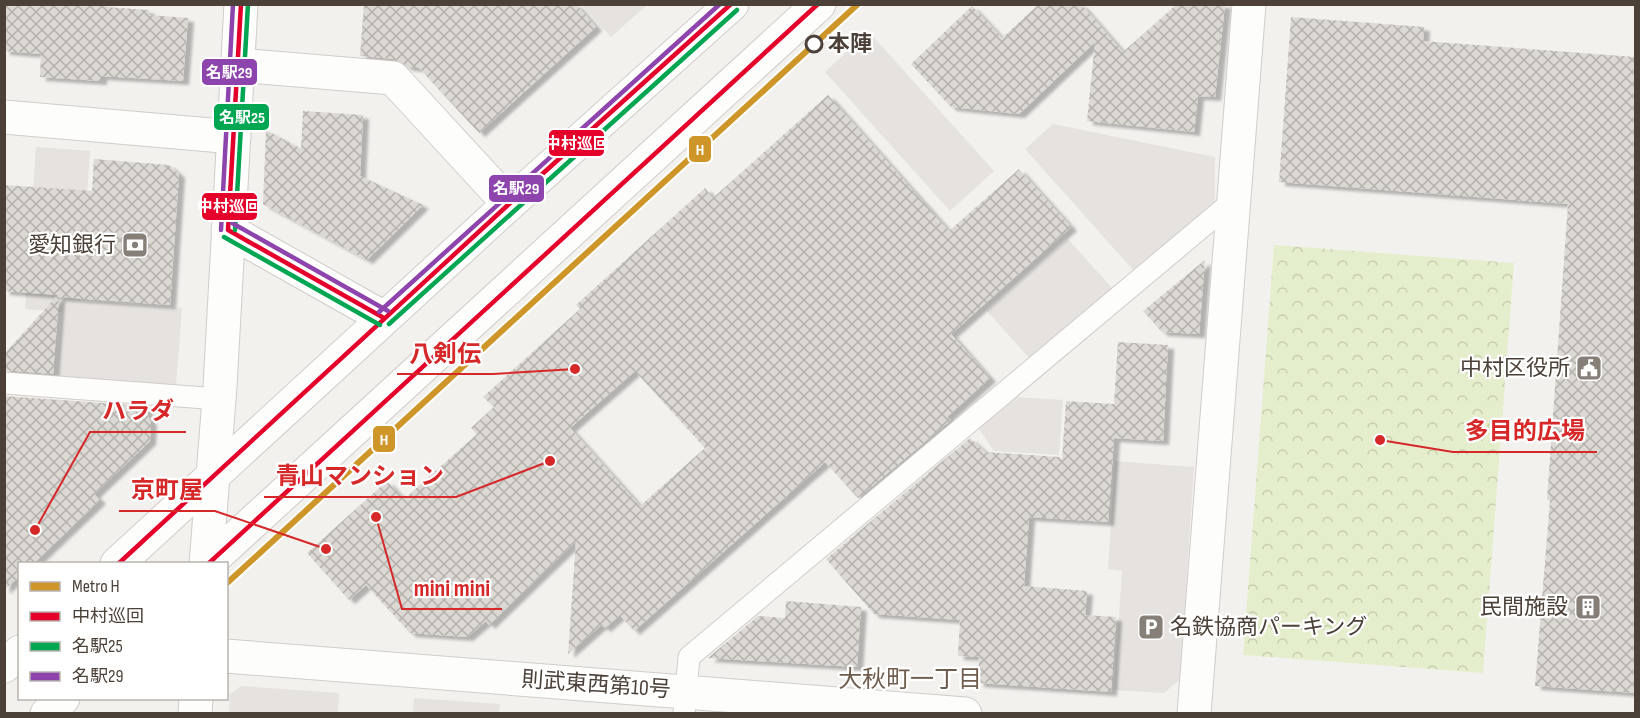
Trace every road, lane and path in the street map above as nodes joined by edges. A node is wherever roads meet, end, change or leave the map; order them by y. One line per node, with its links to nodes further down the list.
1 (241, 4): 5 (street)
2 (732, 4): 9 (street)
3 (819, 4): 17 (street)
4 (1249, 4): 8 (street)
5 (237, 65): 7 (street); 9 (street)
6 (4, 117): 7 (street)
7 (234, 136): 10 (street)
8 (1233, 201): 22 (lane); 25 (street)
9 (508, 204): 11 (street)
10 (228, 230): 11 (street); 13 (street)
11 (384, 318): 14 (street)
12 (4, 383): 13 (lane)
13 (219, 399): 14 (street)
14 (212, 476): 15 (street); 16 (street)
15 (119, 562)
16 (206, 562)
17 (208, 562)
18 (18, 654): 20 (street)
19 (228, 656): 22 (street, 則武東西第10号)
20 (4, 666)
21 (62, 700): 23 (street)
22 (685, 703): 24 (street, 則武東西第10号)
23 (47, 714)
24 (965, 714)
25 (1194, 714)

